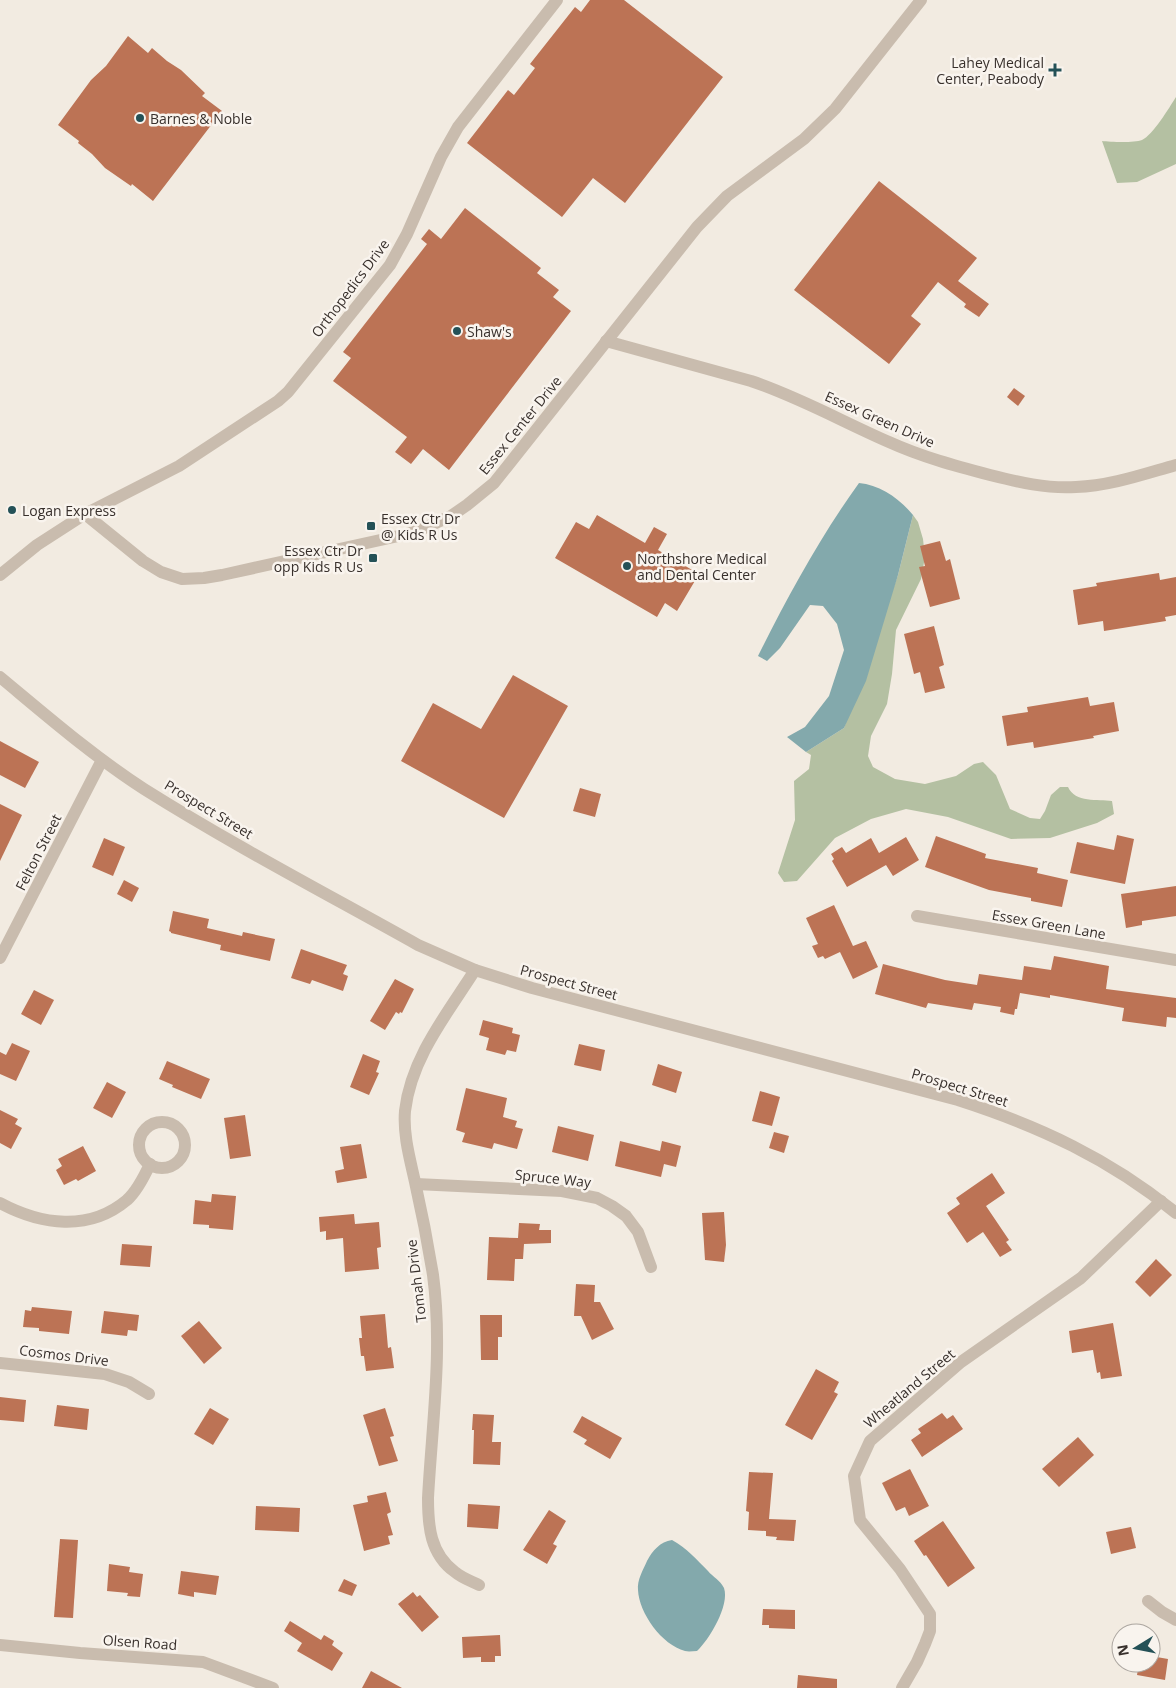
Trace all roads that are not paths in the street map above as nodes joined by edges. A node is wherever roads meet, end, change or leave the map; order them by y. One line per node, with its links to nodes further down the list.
1 (557, 0): 5 (street, Orthopedics Drive)
2 (921, 0): 3 (street, Essex Center Drive)
3 (606, 341): 4 (street, Essex Green Drive); 5 (street, Essex Center Drive)
4 (1176, 465)
5 (85, 514): 6 (street)
6 (0, 575)
7 (0, 677): 8 (street, Prospect Street)
8 (102, 760): 10 (street, Felton Street); 12 (street, Prospect Street)
9 (917, 916): 11 (street, Essex Green Lane)
10 (0, 958)
11 (1176, 960)
12 (475, 970): 14 (street, Tomah Drive); 15 (street, Prospect Street)
13 (150, 1164): 16 (street)
14 (416, 1184): 18 (street, Spruce Way); 21 (street, Tomah Drive)
15 (1161, 1201): 17 (street, Prospect Street); 26 (street, Wheatland Street)
16 (0, 1203)
17 (1176, 1213)
18 (651, 1266)
19 (0, 1363): 20 (street, Cosmos Drive)
20 (149, 1394)
21 (479, 1585)
22 (1148, 1601): 23 (street)
23 (1176, 1620)
24 (0, 1645): 25 (street, Olsen Road)
25 (273, 1688)
26 (902, 1688)

